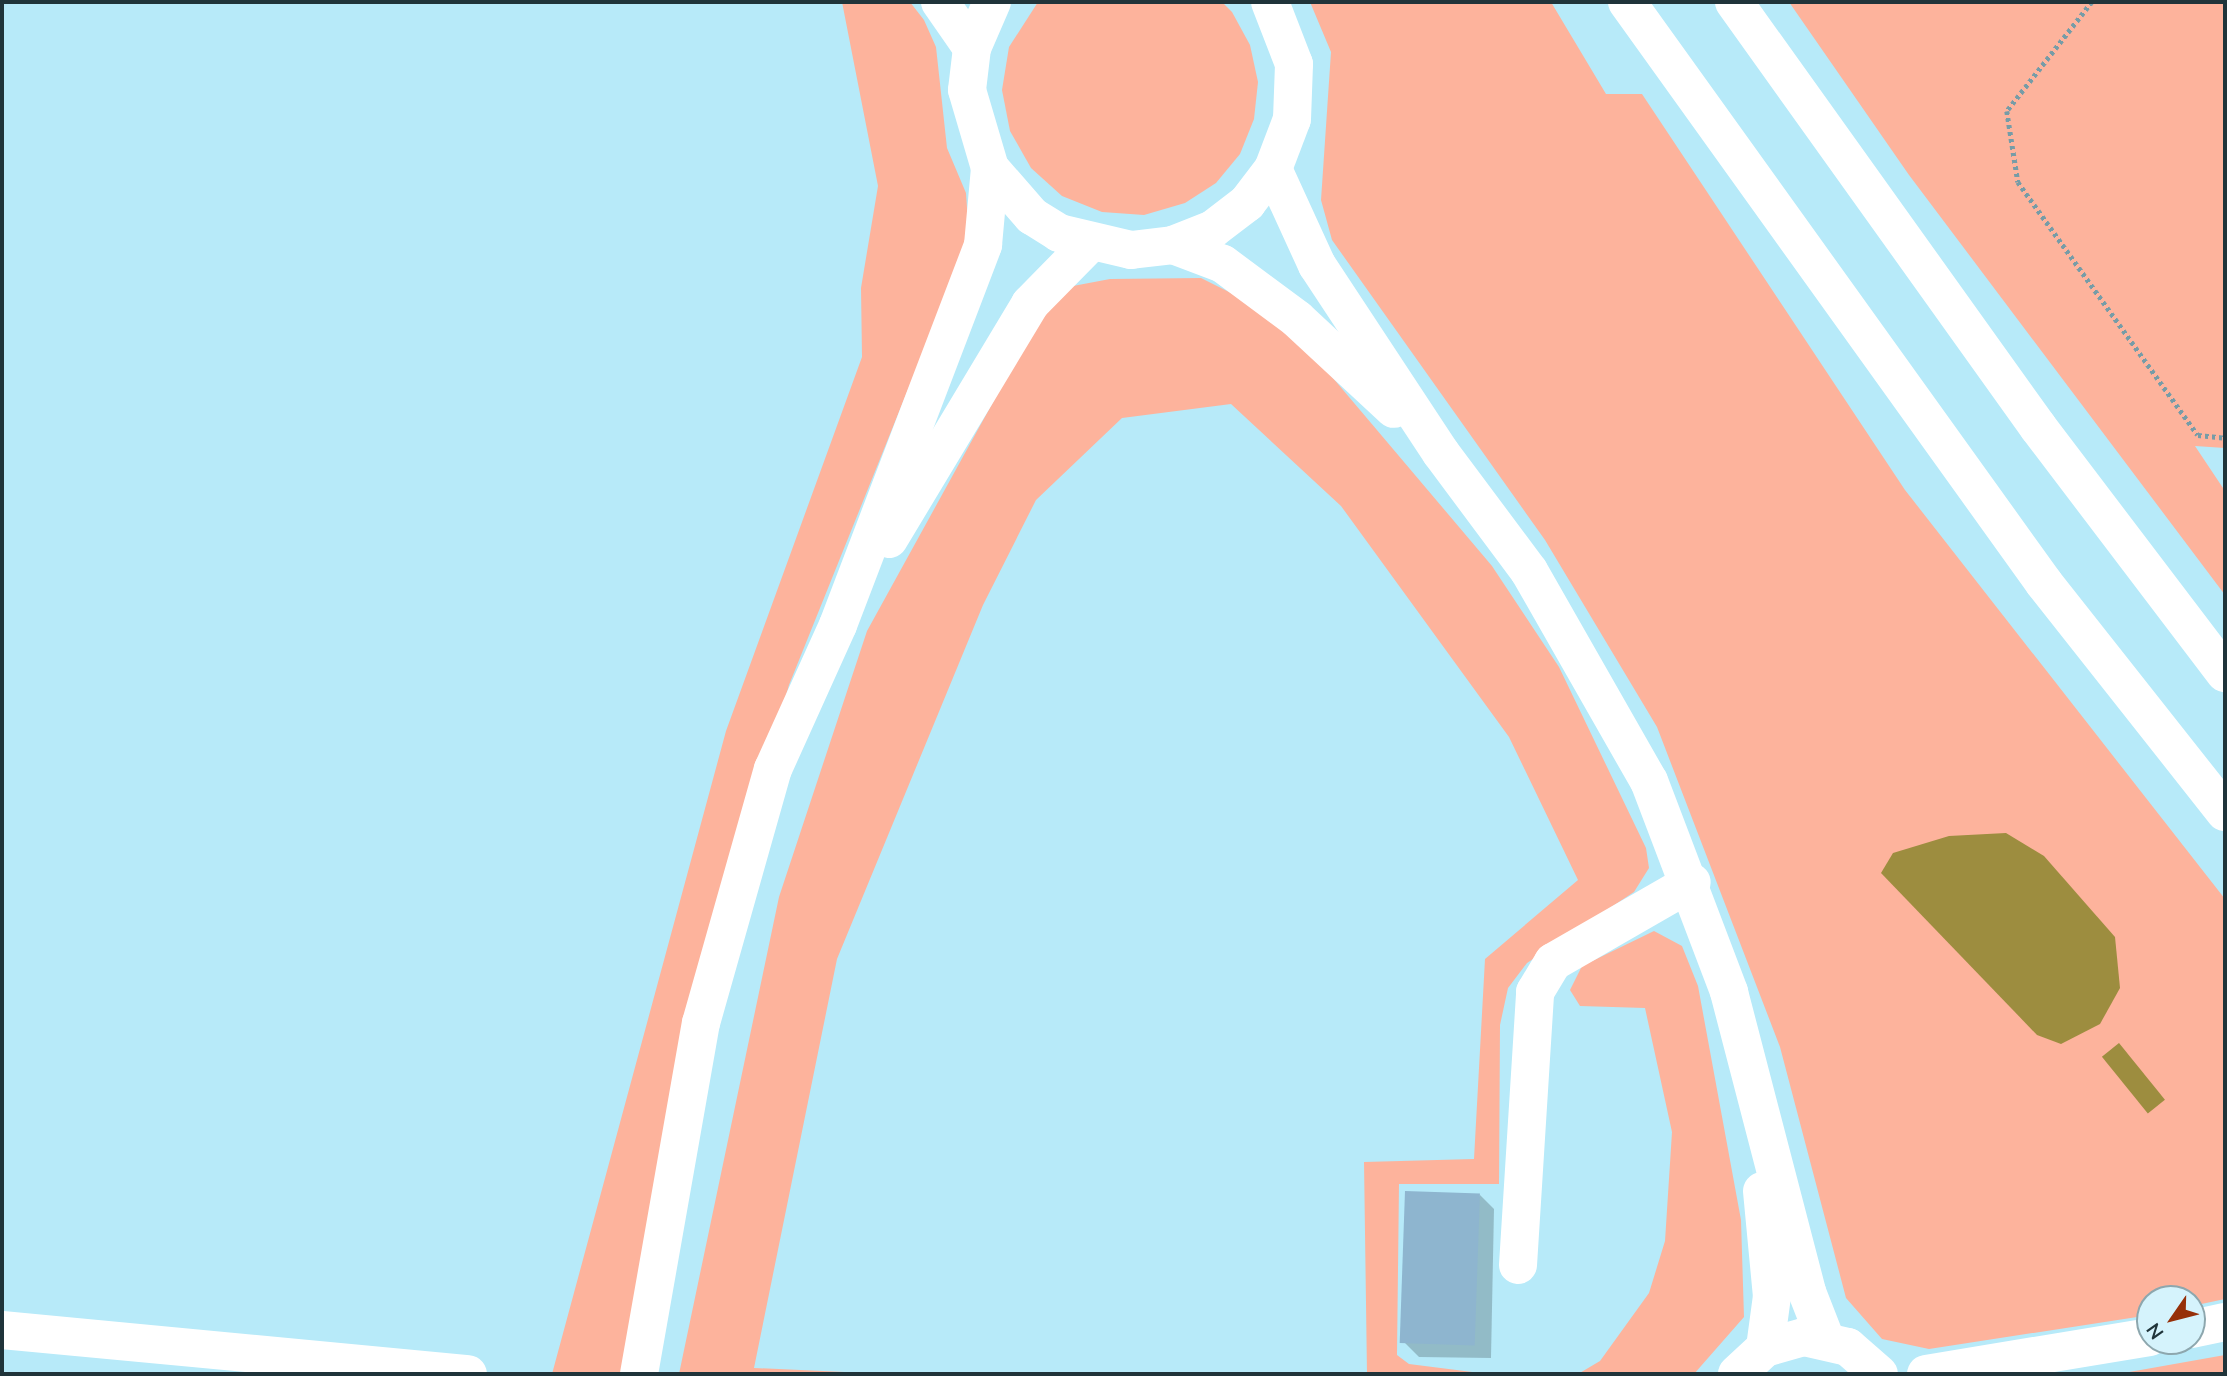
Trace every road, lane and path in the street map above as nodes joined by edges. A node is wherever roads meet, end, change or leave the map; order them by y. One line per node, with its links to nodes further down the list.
1 (940, 2): 7 (main road)
2 (992, 2): 7 (main road)
3 (1270, 2): 9 (main road)
4 (1627, 2): 16 (main road)
5 (1734, 2): 15 (main road)
6 (2092, 2): 12 (path)
7 (972, 48): 8 (main road)
8 (990, 169): 10 (main road); 14 (main road)
9 (1273, 169): 11 (main road); 13 (main road)
10 (1088, 244): 11 (main road); 14 (main road)
11 (1173, 245): 13 (main road)
12 (2225, 438)
13 (1441, 453): 17 (main road)
14 (838, 625): 27 (main road)
15 (2225, 673)
16 (2225, 812)
17 (1692, 882): 18 (main road); 19 (main road)
18 (1753, 1095): 23 (main road); 25 (main road)
19 (1518, 1265)
20 (2225, 1322): 21 (main road)
21 (2206, 1326)
22 (2, 1330): 26 (main road)
23 (1825, 1338): 25 (main road); 28 (main road)
24 (2136, 1339): 29 (main road)
25 (1744, 1366)
26 (468, 1374)
27 (639, 1374)
28 (1879, 1374)
29 (1926, 1374)

